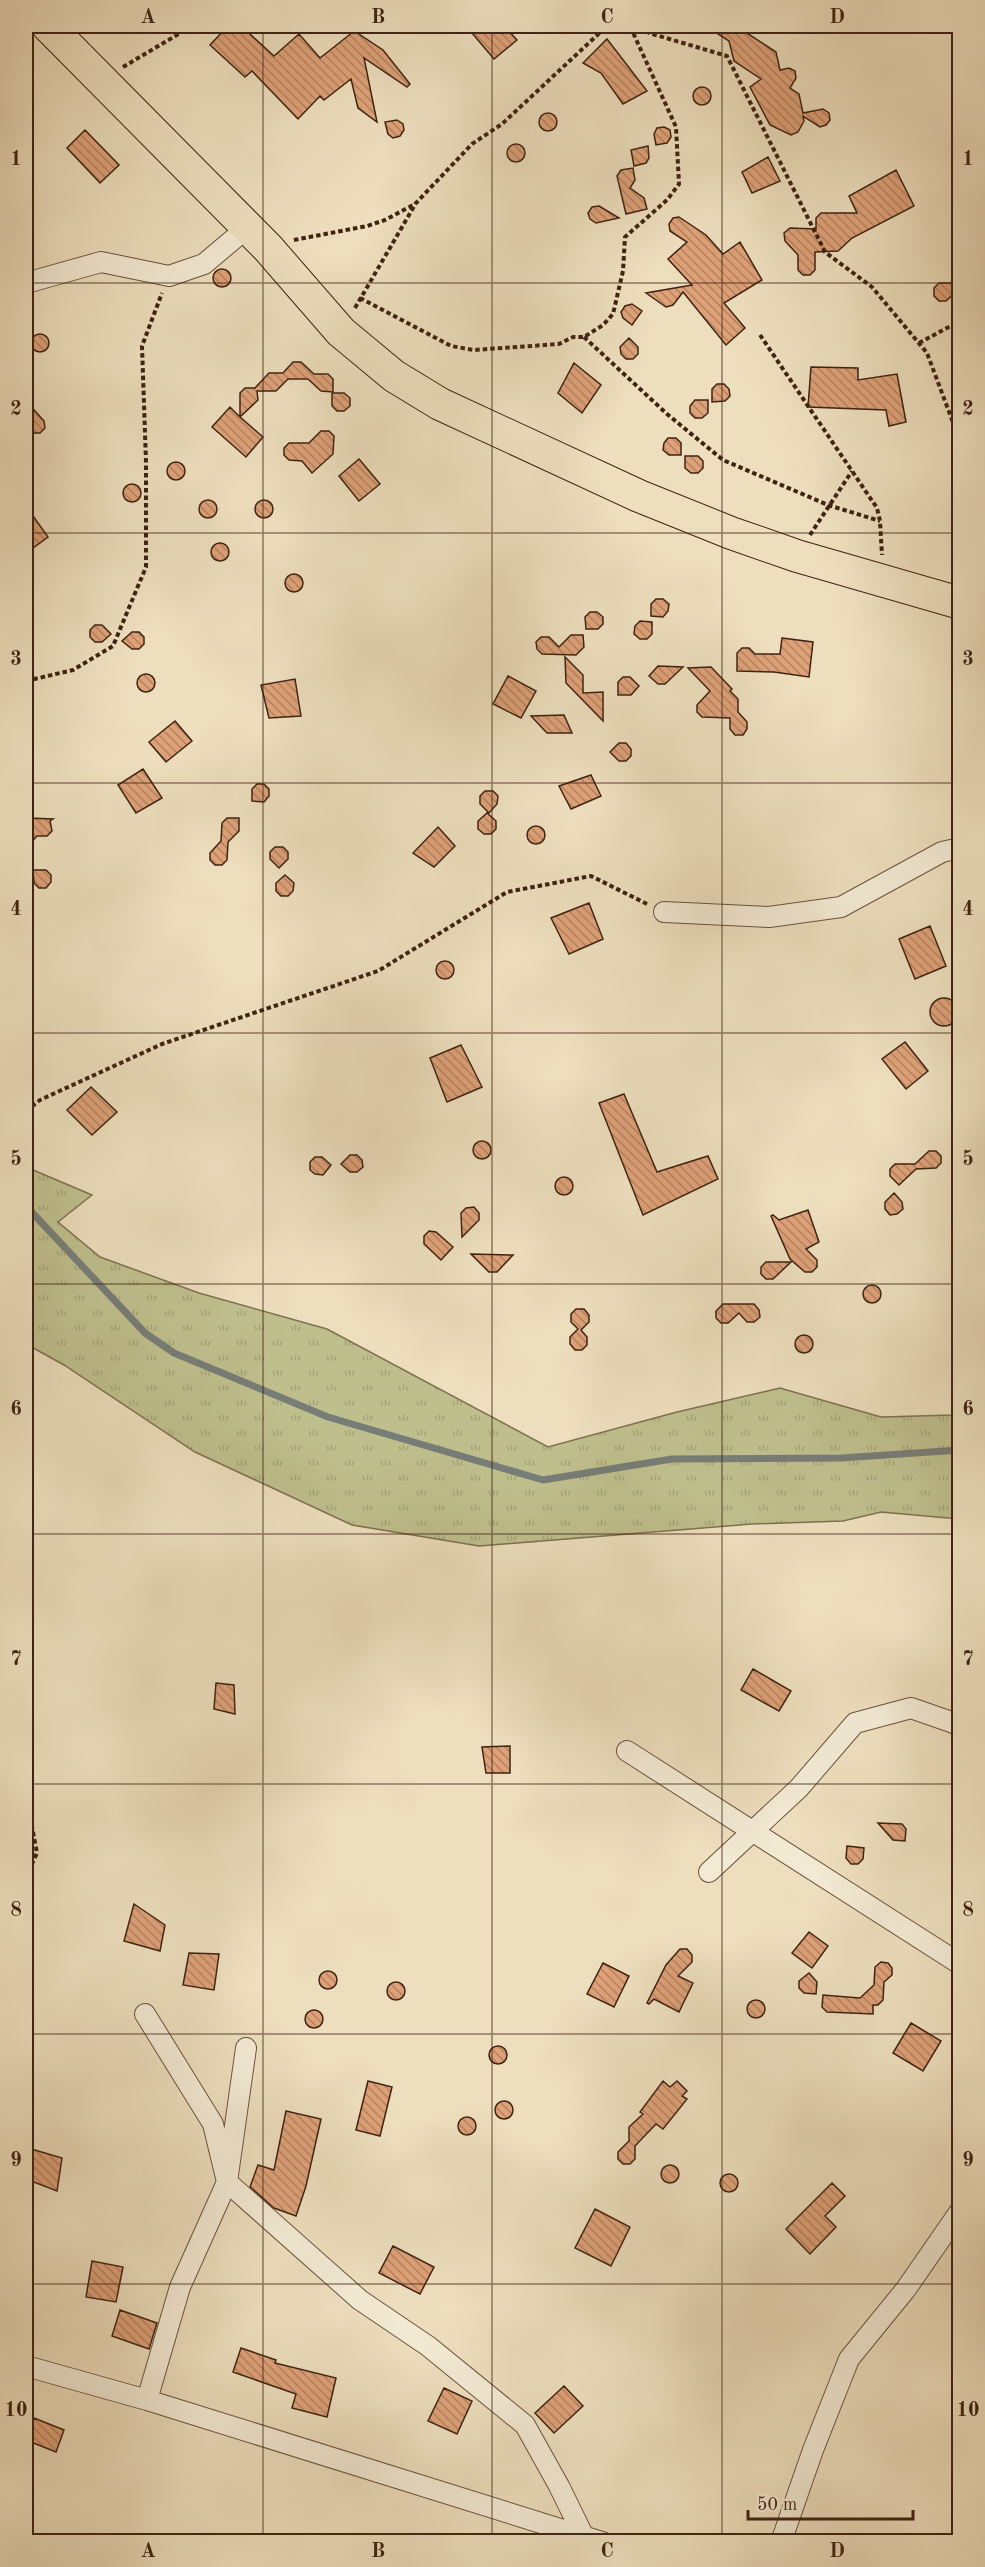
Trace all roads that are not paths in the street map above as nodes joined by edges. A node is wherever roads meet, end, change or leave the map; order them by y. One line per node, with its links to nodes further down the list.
1 (48, 26): 2 (main road)
2 (258, 238): 3 (street); 4 (main road)
3 (26, 283)
4 (960, 603)
5 (960, 848): 6 (street)
6 (664, 912)
7 (960, 1727): 9 (street)
8 (627, 1751): 9 (street)
9 (753, 1831): 10 (street); 11 (street)
10 (709, 1872)
11 (960, 1964)
12 (145, 2014): 14 (street)
13 (246, 2048): 14 (street)
14 (227, 2182): 17 (street); 18 (street)
15 (960, 2211): 20 (street)
16 (26, 2366): 17 (street)
17 (147, 2400): 18 (street)
18 (583, 2535): 19 (street)
19 (602, 2541)
20 (781, 2541)

